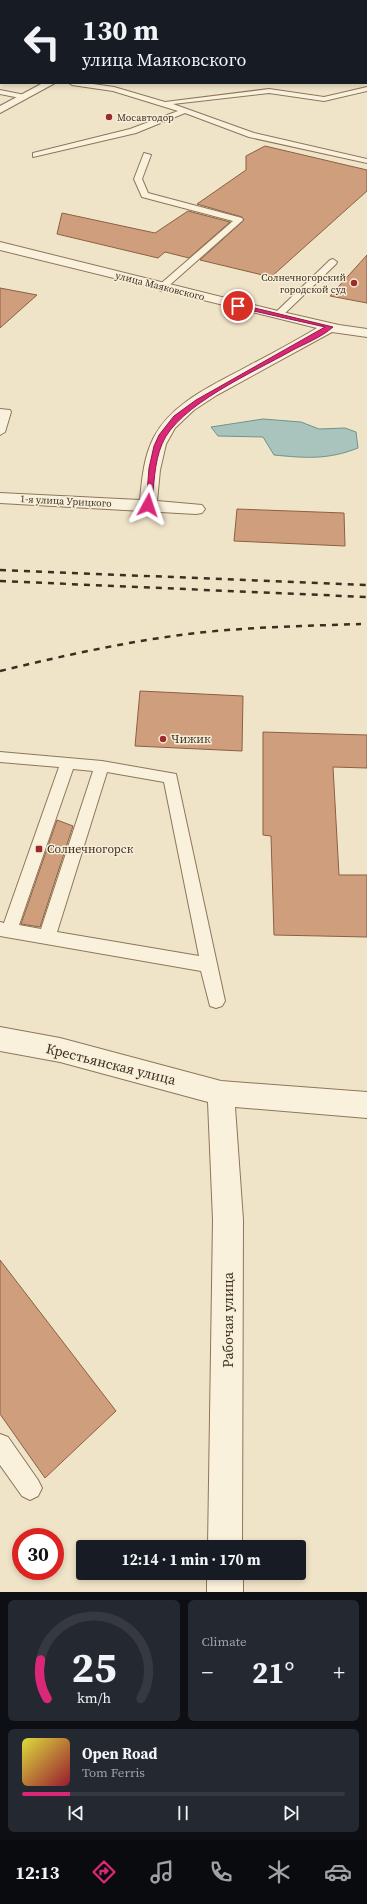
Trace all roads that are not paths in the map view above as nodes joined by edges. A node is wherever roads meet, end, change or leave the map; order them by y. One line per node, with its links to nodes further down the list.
1 (48, 84): 5 (street)
2 (78, 84): 6 (lane)
3 (367, 89): 6 (lane)
4 (0, 92): 5 (lane)
5 (25, 96): 7 (street)
6 (166, 104): 8 (lane)
7 (0, 110)
8 (185, 111): 9 (lane); 11 (lane)
9 (36, 155)
10 (147, 155): 14 (lane)
11 (367, 161)
12 (0, 246): 14 (street, улица Маяковского)
13 (333, 262): 15 (lane)
14 (162, 288): 15 (street, улица Маяковского)
15 (278, 316): 16 (street, улица Маяковского)
16 (330, 327): 17 (street, улица Маяковского); 21 (street)
17 (367, 333)
18 (0, 412): 19 (lane)
19 (0, 432)
20 (0, 498): 21 (street, 1-я улица Урицкого)
21 (148, 505): 22 (street, 1-я улица Урицкого)
22 (196, 509)
23 (0, 757): 24 (lane)
24 (68, 763): 25 (lane); 26 (lane)
25 (102, 766): 27 (lane); 28 (lane)
26 (4, 930): 27 (lane)
27 (47, 938): 28 (lane)
28 (208, 965): 29 (lane)
29 (216, 1001)
30 (0, 1039): 31 (street, Крестьянская улица)
31 (221, 1093): 32 (street, Крестьянская улица); 35 (street, Рабочая улица)
32 (367, 1106)
33 (0, 1446): 34 (lane)
34 (30, 1488)
35 (226, 1540)
36 (225, 1580): 37 (street)
37 (225, 1592)

